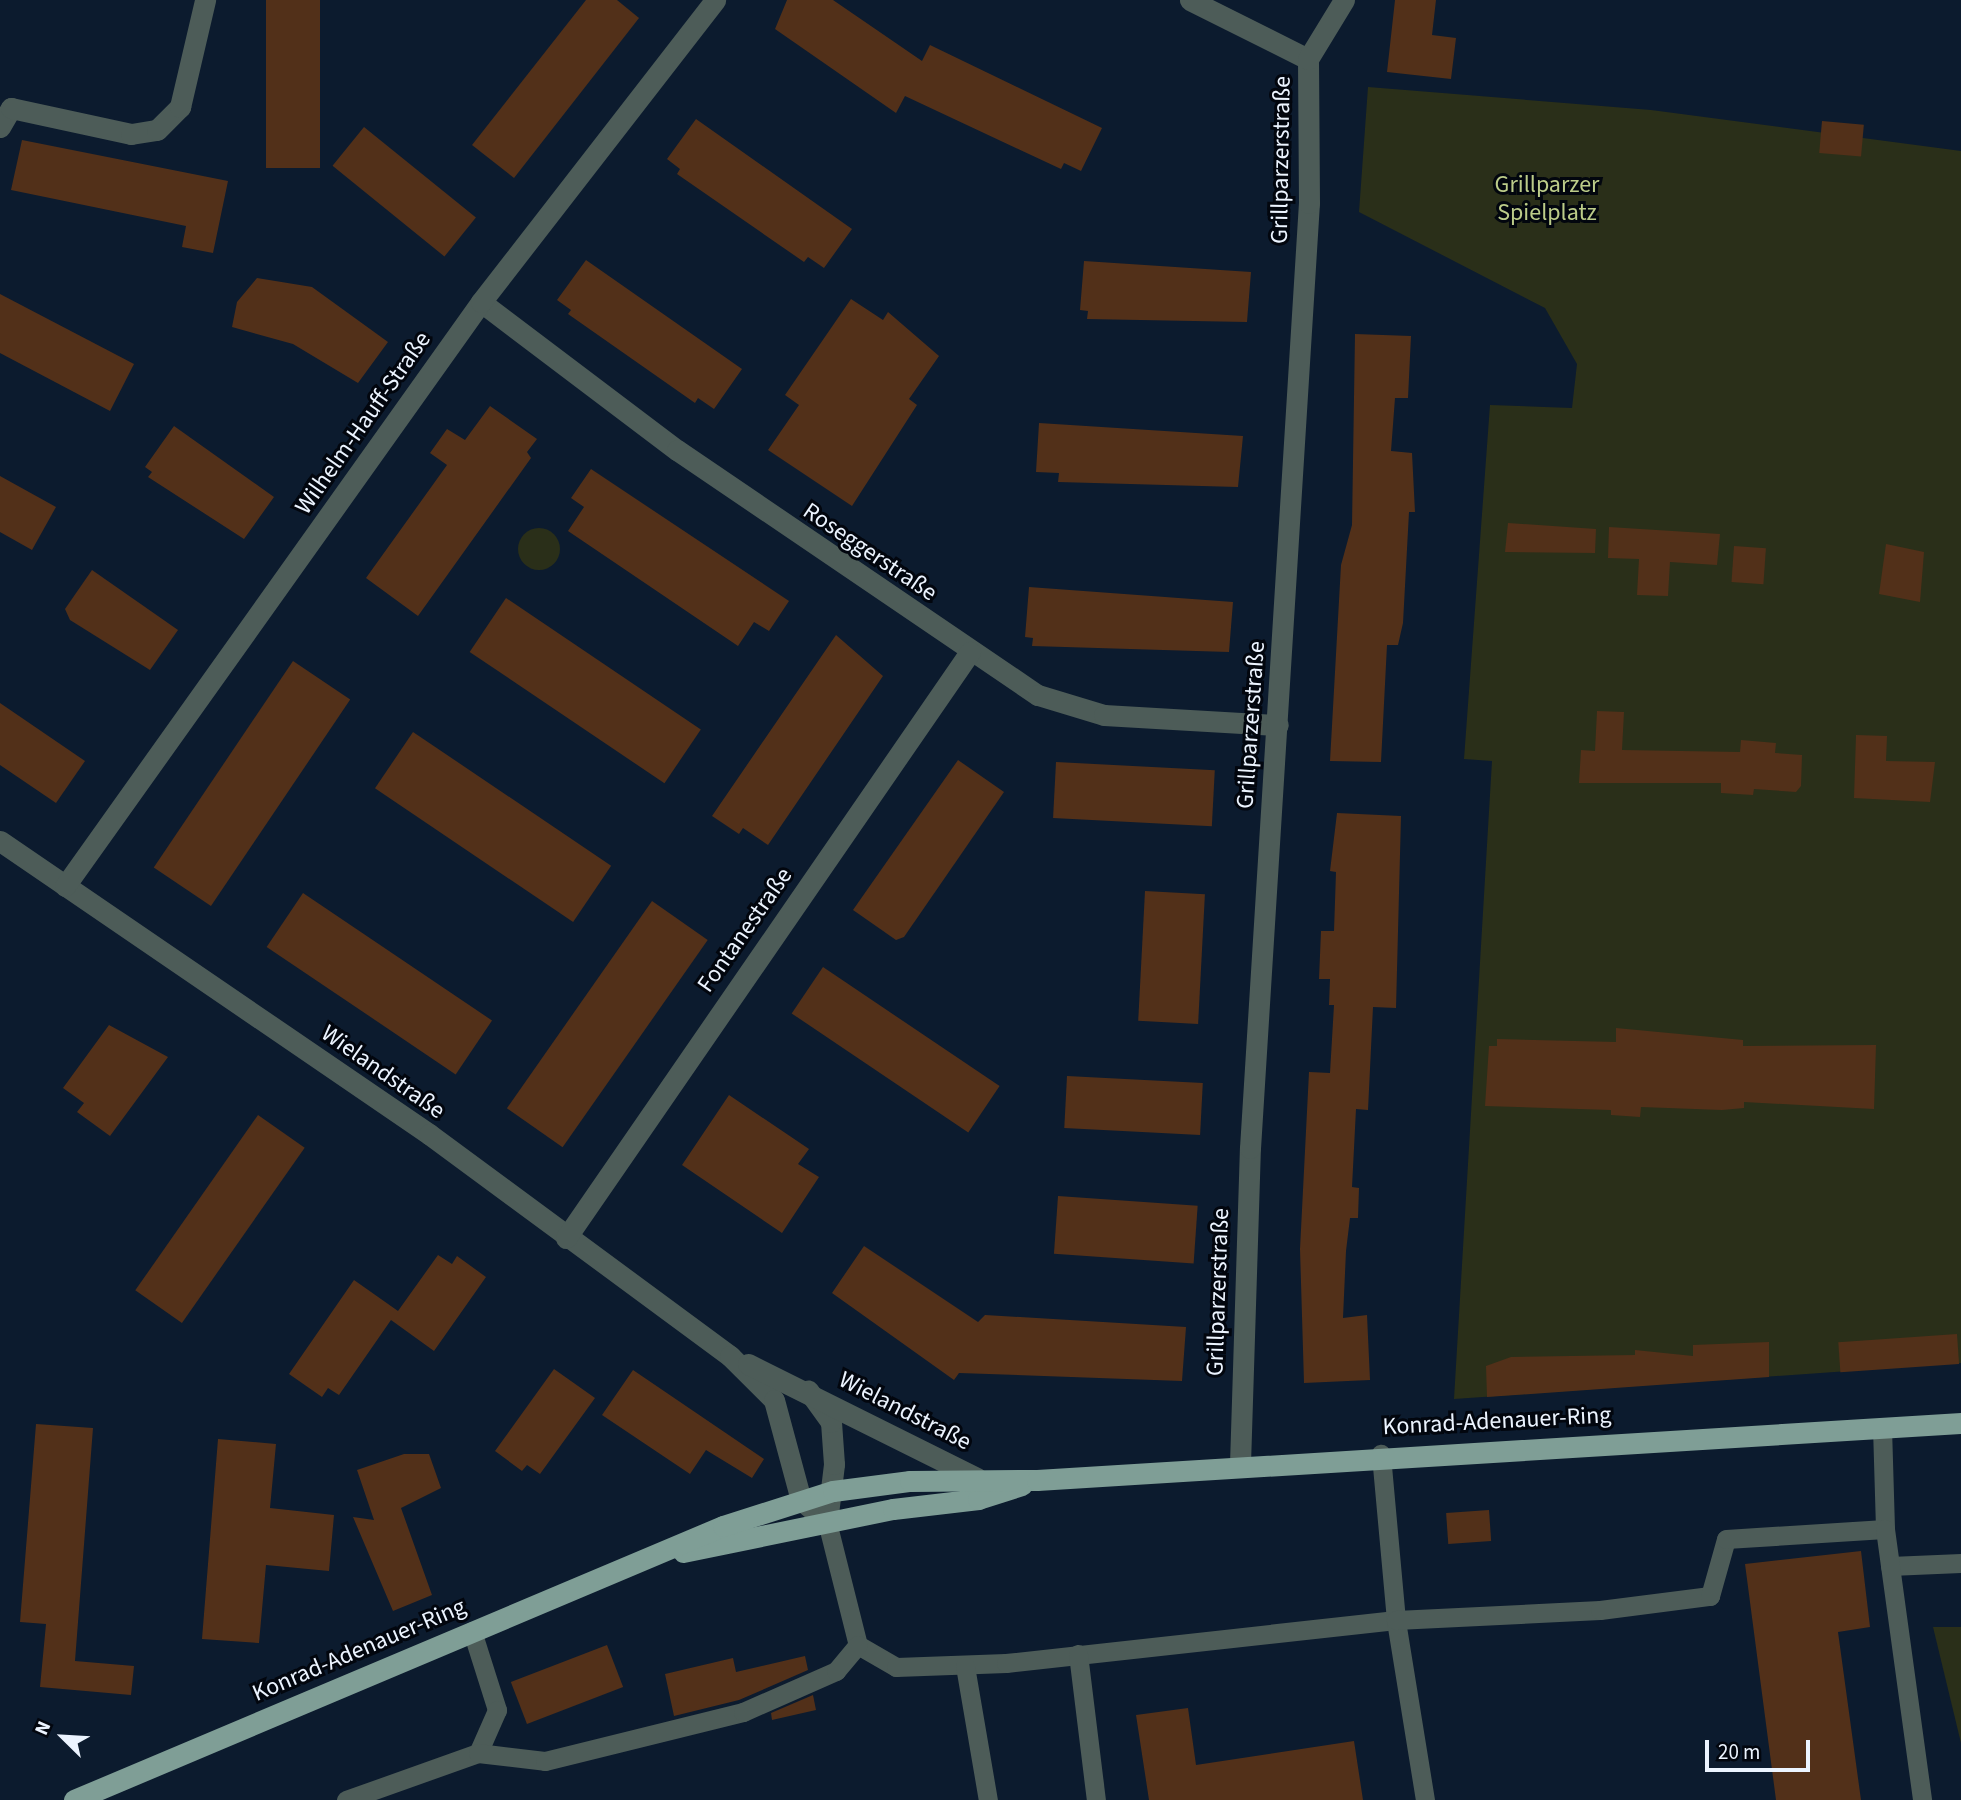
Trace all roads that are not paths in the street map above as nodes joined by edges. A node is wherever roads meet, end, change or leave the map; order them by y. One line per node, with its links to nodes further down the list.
1 (205, 0): 6 (street)
2 (715, 0): 8 (street, Wilhelm-Hauff-Straße)
3 (1190, 0): 5 (street)
4 (1344, 0): 5 (street, Grillparzerstraße)
5 (1308, 59): 10 (street, Grillparzerstraße)
6 (5, 106): 7 (street)
7 (0, 127)
8 (481, 302): 9 (street, Roseggerstraße); 12 (street, Wilhelm-Hauff-Straße)
9 (970, 652): 10 (street, Roseggerstraße); 13 (street, Fontanestraße)
10 (1278, 725): 19 (street, Grillparzerstraße)
11 (0, 841): 12 (street, Wielandstraße)
12 (65, 886): 13 (street, Wielandstraße)
13 (566, 1238): 14 (street, Wielandstraße)
14 (730, 1356): 15 (street, Wielandstraße); 23 (street, Wielandstraße)
15 (808, 1390): 20 (street, Wielandstraße); 22 (street, Wielandstraße)
16 (1961, 1423): 17 (main road, Konrad-Adenauer-Ring)
17 (1882, 1427): 18 (main road, Konrad-Adenauer-Ring); 25 (lane)
18 (1381, 1454): 19 (main road, Konrad-Adenauer-Ring); 29 (lane)
19 (1240, 1464): 21 (main road, Konrad-Adenauer-Ring)
20 (977, 1478): 21 (main road, Konrad-Adenauer-Ring); 22 (main road, Konrad-Adenauer-Ring)
21 (1037, 1480): 24 (main road, Konrad-Adenauer-Ring)
22 (833, 1491): 23 (main road, Konrad-Adenauer-Ring); 24 (street, Wielandstraße)
23 (801, 1500): 24 (street); 26 (main road, Konrad-Adenauer-Ring)
24 (827, 1522): 26 (main road, Konrad-Adenauer-Ring); 31 (lane)
25 (1885, 1529): 28 (lane); 29 (lane)
26 (667, 1554): 30 (main road, Konrad-Adenauer-Ring)
27 (1961, 1563): 28 (lane)
28 (1890, 1566): 41 (lane)
29 (1396, 1620): 32 (lane); 40 (lane)
30 (472, 1630): 34 (lane); 35 (main road, Konrad-Adenauer-Ring)
31 (858, 1645): 33 (lane); 34 (lane)
32 (1078, 1654): 33 (lane); 39 (lane)
33 (965, 1666): 38 (lane)
34 (478, 1754): 37 (lane)
35 (114, 1792): 36 (main road, Konrad-Adenauer-Ring)
36 (74, 1800)
37 (346, 1800)
38 (988, 1800)
39 (1096, 1800)
40 (1425, 1800)
41 (1922, 1800)

